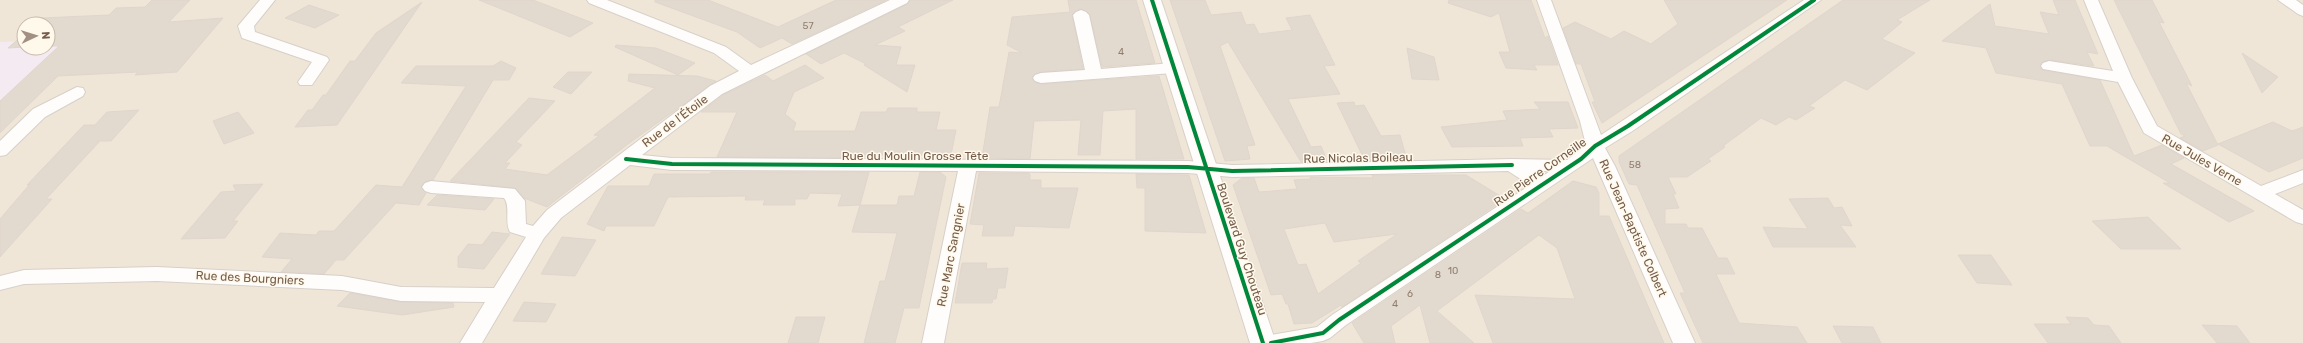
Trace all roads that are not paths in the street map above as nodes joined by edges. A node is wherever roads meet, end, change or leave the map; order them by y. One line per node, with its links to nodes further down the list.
1 (268, 0): 17 (street)
2 (594, 0): 13 (street)
3 (902, 0): 13 (street, Rue de l’Étoile)
4 (1152, 0): 12 (main road, Boulevard Guy Chouteau)
5 (1544, 0): 19 (street, Rue Jean-Baptiste Colbert)
6 (1814, 0): 19 (street, Rue Pierre Corneille)
7 (2091, 0): 16 (street, Rue Jules Verne)
8 (2285, 0): 9 (street)
9 (2303, 11)
10 (1081, 15): 14 (street)
11 (2049, 66): 16 (street)
12 (1173, 68): 14 (street); 25 (main road, Boulevard Guy Chouteau)
13 (750, 72): 21 (street, Rue de l’Étoile)
14 (1094, 74): 15 (street)
15 (1041, 78)
16 (2124, 78): 29 (street, Rue Jules Verne)
17 (306, 82)
18 (77, 92): 20 (street)
19 (1595, 146): 23 (street, Rue Pierre Corneille); 39 (street, Rue Jean-Baptiste Colbert)
20 (0, 151)
21 (626, 159): 24 (street, Rue du Moulin Grosse Tête); 31 (street, Rue de l’Étoile)
22 (1512, 165): 23 (street, Rue Nicolas Boileau); 25 (street, Rue Nicolas Boileau); 27 (street)
23 (1568, 166): 27 (street, Rue Pierre Corneille)
24 (968, 167): 25 (street, Rue du Moulin Grosse Tête); 36 (street, Rue Marc Sangnier)
25 (1205, 168): 37 (main road, Boulevard Guy Chouteau)
26 (2303, 176): 29 (street)
27 (1542, 184): 34 (street, Rue Pierre Corneille)
28 (431, 187): 31 (street)
29 (2260, 193): 30 (street, Rue Jules Verne)
30 (2303, 218)
31 (537, 234): 33 (street, Rue de l’Étoile)
32 (0, 283): 33 (street, Rue des Bourgniers)
33 (500, 295): 35 (street, Rue de l’Étoile)
34 (1325, 338): 38 (street, Rue Pierre Corneille)
35 (471, 343)
36 (933, 343)
37 (1263, 343)
38 (1271, 343)
39 (1684, 343)

